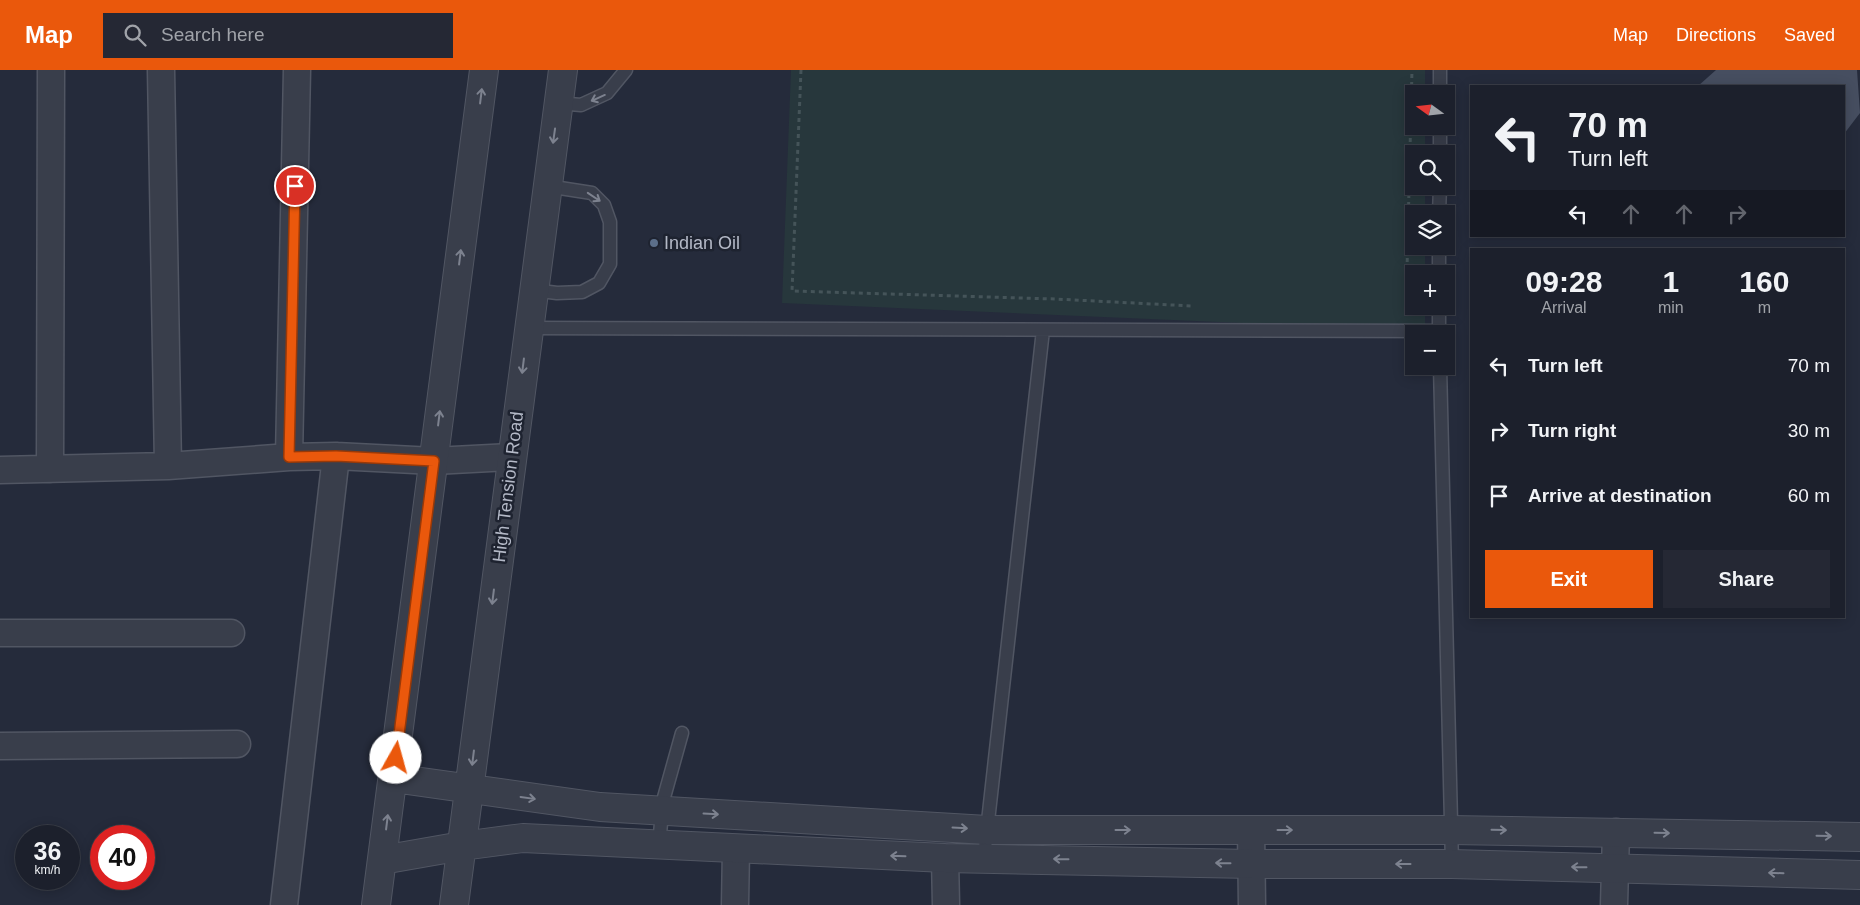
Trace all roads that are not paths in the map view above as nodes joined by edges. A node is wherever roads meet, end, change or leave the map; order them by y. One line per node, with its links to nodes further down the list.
1 (51, 70): 21 (street)
2 (162, 70): 20 (street)
3 (297, 70): 17 (street)
4 (484, 70): 19 (street, one-way to 4)
5 (563, 70): 9 (street, High Tension Road)
6 (626, 70): 9 (lane, one-way to 9)
7 (1440, 70): 8 (lane)
8 (1440, 85)
9 (558, 103): 10 (street, High Tension Road, one-way to 10)
10 (548, 186): 11 (street, High Tension Road); 11 (lane, one-way to 11)
11 (533, 290): 12 (street, High Tension Road)
12 (528, 328): 13 (lane); 18 (street, High Tension Road, one-way to 18)
13 (1043, 330): 14 (lane); 31 (lane)
14 (1405, 332)
15 (1440, 375): 33 (lane)
16 (336, 456): 17 (street); 19 (street); 46 (street)
17 (289, 457): 20 (street)
18 (511, 457): 19 (street); 29 (street, High Tension Road, one-way to 29)
19 (434, 461): 28 (street)
20 (168, 466): 21 (street)
21 (50, 469): 22 (street)
22 (0, 470)
23 (0, 633): 24 (street)
24 (231, 633)
25 (682, 733): 30 (lane)
26 (237, 744): 27 (street)
27 (0, 746)
28 (393, 778): 29 (street); 41 (street, one-way to 28)
29 (469, 790): 30 (street, one-way to 30); 37 (street, High Tension Road)
30 (662, 811): 31 (street, one-way to 31); 36 (lane)
31 (987, 830): 32 (street, one-way to 32); 39 (lane)
32 (1251, 830): 33 (street, one-way to 33); 42 (street)
33 (1451, 830): 34 (street, one-way to 34); 43 (lane)
34 (1616, 832): 35 (street, one-way to 35); 44 (street)
35 (1860, 837)
36 (659, 845): 37 (street); 38 (street)
37 (462, 846): 41 (street); 48 (street, High Tension Road)
38 (736, 849): 40 (street, one-way to 38); 49 (street)
39 (984, 857): 40 (street); 42 (street, one-way to 39)
40 (945, 858): 50 (street)
41 (382, 860): 47 (street)
42 (1252, 864): 43 (street, one-way to 42); 51 (street)
43 (1452, 864): 44 (street, one-way to 43)
44 (1614, 868): 45 (street, one-way to 44); 52 (street)
45 (1860, 875)
46 (284, 905)
47 (376, 905)
48 (454, 905)
49 (735, 905)
50 (946, 905)
51 (1252, 905)
52 (1614, 905)

